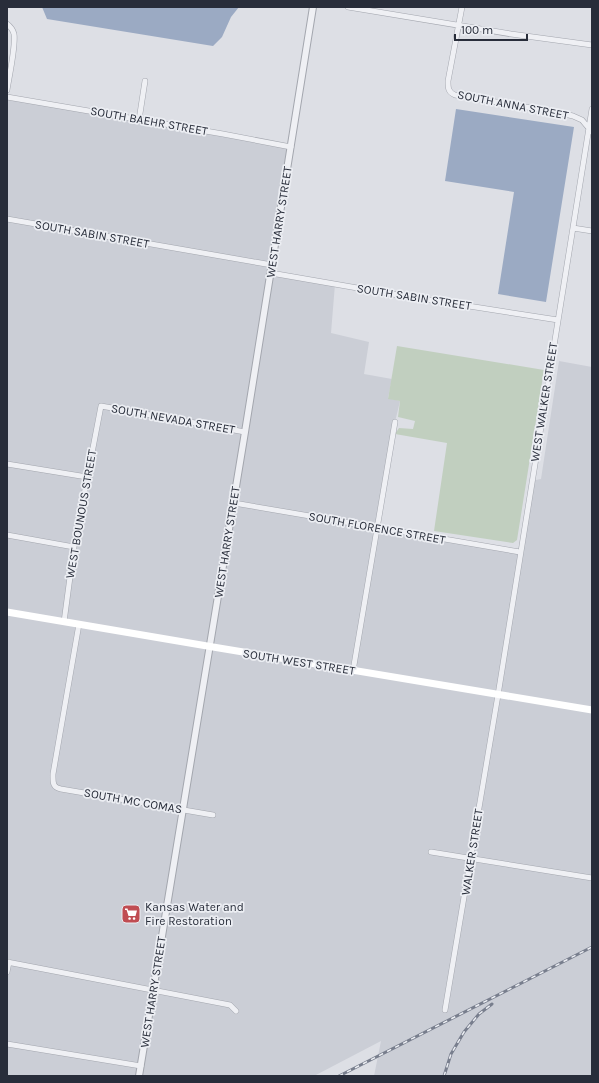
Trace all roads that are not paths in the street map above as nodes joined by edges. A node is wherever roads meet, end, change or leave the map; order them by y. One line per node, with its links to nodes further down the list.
1 (313, 7): 13 (street, WEST HARRY STREET)
2 (348, 7): 5 (street)
3 (462, 7): 5 (street)
4 (7, 24): 8 (street)
5 (459, 25): 6 (street); 12 (street, SOUTH ANNA STREET)
6 (592, 45)
7 (145, 81): 11 (street)
8 (7, 90)
9 (7, 97): 11 (street, SOUTH BAEHR STREET)
10 (592, 109): 12 (street, WEST WALKER STREET)
11 (138, 120): 13 (street, SOUTH BAEHR STREET)
12 (590, 131): 15 (street, WEST WALKER STREET)
13 (291, 147): 17 (street, WEST HARRY STREET)
14 (7, 219): 17 (street, SOUTH SABIN STREET)
15 (573, 228): 16 (street); 19 (street, WEST WALKER STREET)
16 (592, 231)
17 (272, 265): 18 (street, WEST HARRY STREET)
18 (271, 273): 19 (street, SOUTH SABIN STREET); 22 (street, WEST HARRY STREET)
19 (558, 320): 29 (street, WEST WALKER STREET)
20 (100, 406): 22 (street, SOUTH NEVADA STREET); 24 (street, WEST BOUNOUS STREET)
21 (395, 422): 26 (street)
22 (245, 432): 25 (street, WEST HARRY STREET)
23 (7, 464): 24 (street)
24 (87, 477): 28 (street, WEST BOUNOUS STREET)
25 (234, 503): 26 (street, SOUTH FLORENCE STREET); 33 (street, WEST HARRY STREET)
26 (377, 528): 29 (street, SOUTH FLORENCE STREET); 34 (street)
27 (7, 535): 28 (street)
28 (74, 547): 31 (street, WEST BOUNOUS STREET)
29 (520, 552): 35 (street, WEST WALKER STREET)
30 (7, 612): 31 (main road, SOUTH WEST STREET)
31 (64, 622): 32 (main road, SOUTH WEST STREET)
32 (79, 624): 33 (main road, SOUTH WEST STREET); 37 (street, SOUTH MC COMAS)
33 (210, 647): 34 (main road, SOUTH WEST STREET); 37 (street, WEST HARRY STREET)
34 (353, 671): 35 (main road, SOUTH WEST STREET)
35 (498, 695): 36 (main road, SOUTH WEST STREET); 40 (street, WALKER STREET)
36 (592, 710)
37 (184, 810): 38 (street, SOUTH MC COMAS); 44 (street, WEST HARRY STREET)
38 (213, 815)
39 (431, 852): 40 (street)
40 (471, 859): 41 (street); 45 (street, WALKER STREET)
41 (592, 878)
42 (8, 962): 43 (street); 44 (street)
43 (7, 972)
44 (154, 990): 46 (street); 48 (street, WEST HARRY STREET)
45 (445, 1010)
46 (236, 1011)
47 (7, 1044): 48 (street)
48 (141, 1066): 49 (street, WEST HARRY STREET)
49 (139, 1076)

